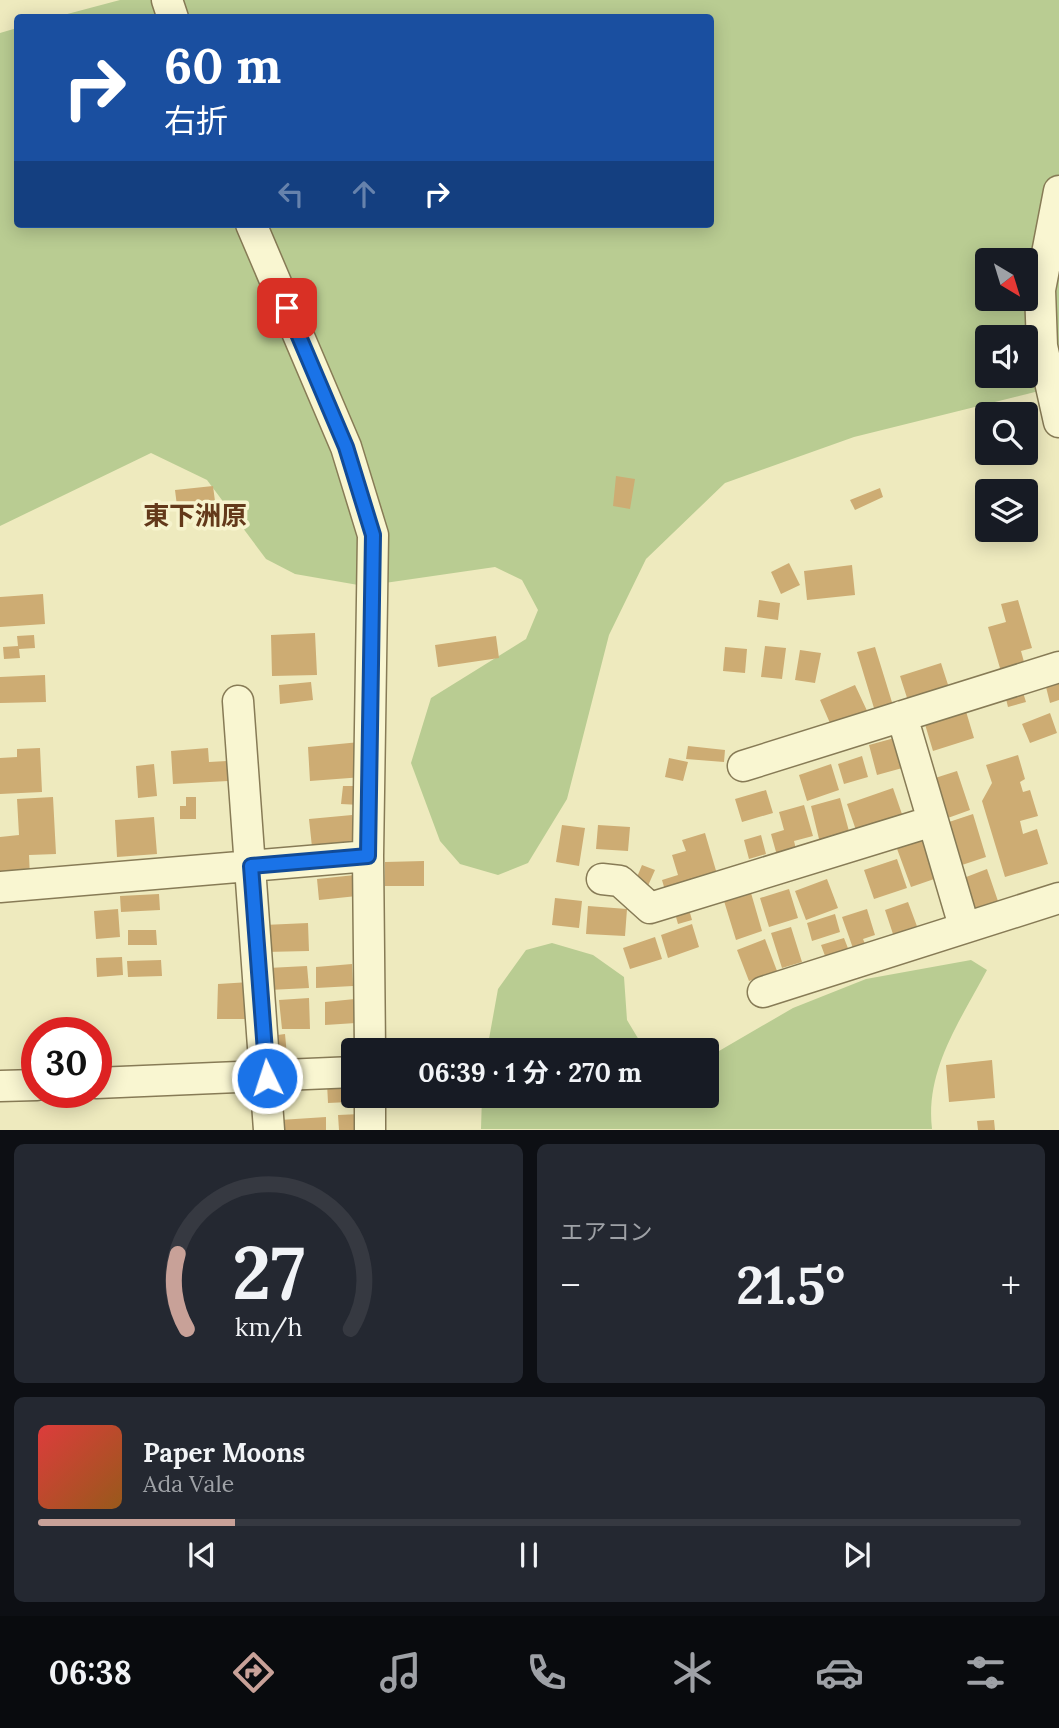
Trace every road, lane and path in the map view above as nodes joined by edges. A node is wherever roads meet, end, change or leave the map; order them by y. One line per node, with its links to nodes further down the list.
1 (1059, 191): 3 (street)
2 (253, 228): 9 (street)
3 (1059, 422)
4 (1059, 667): 6 (street)
5 (238, 701): 10 (street)
6 (902, 716): 7 (street); 8 (street)
7 (743, 766)
8 (933, 821): 11 (street); 14 (street)
9 (368, 856): 10 (street); 16 (street)
10 (251, 866): 12 (street); 18 (street)
11 (602, 879)
12 (0, 887)
13 (1059, 898): 14 (street)
14 (964, 926): 15 (street)
15 (763, 992)
16 (370, 1038)
17 (341, 1073): 18 (street)
18 (267, 1078): 19 (street); 23 (street)
19 (112, 1083)
20 (21, 1085): 21 (street)
21 (0, 1086)
22 (370, 1108): 24 (street)
23 (269, 1129)
24 (370, 1129)

